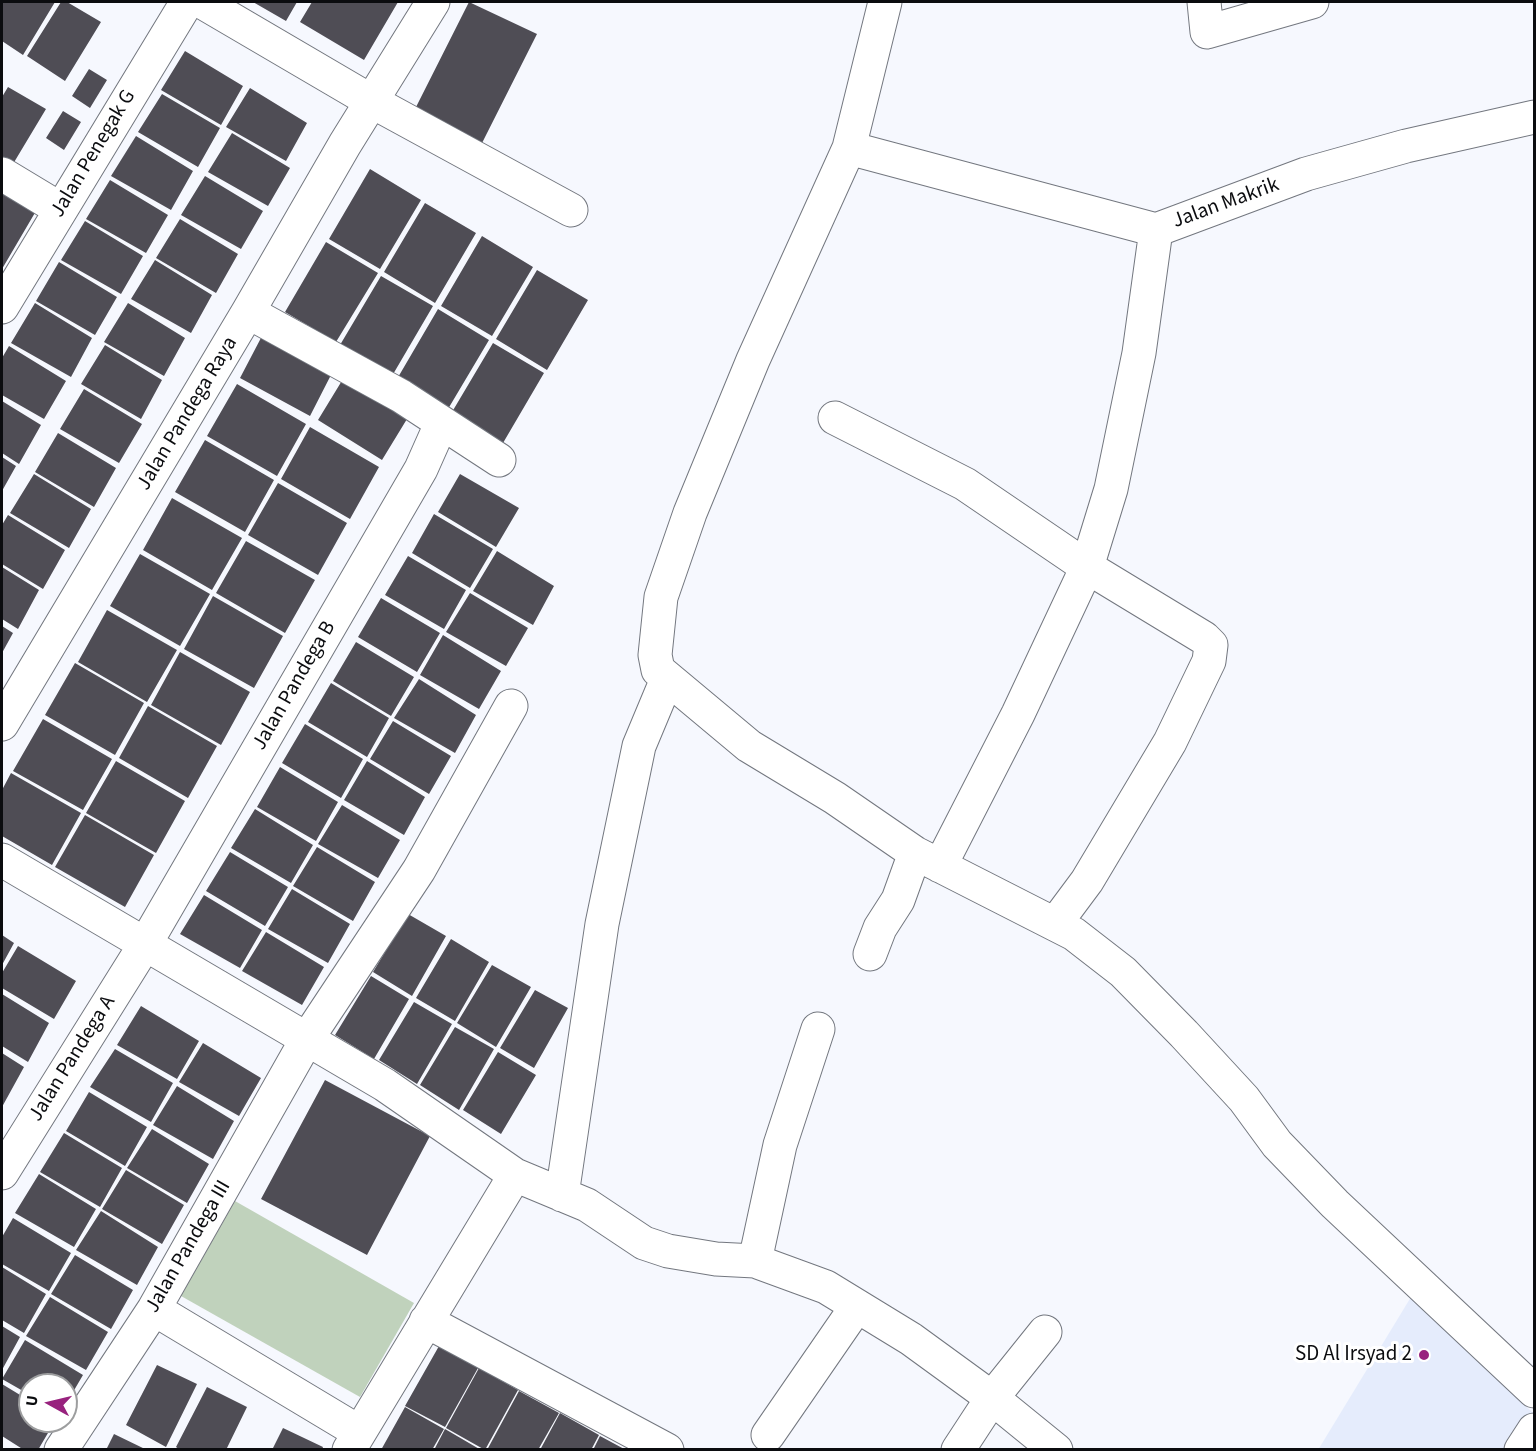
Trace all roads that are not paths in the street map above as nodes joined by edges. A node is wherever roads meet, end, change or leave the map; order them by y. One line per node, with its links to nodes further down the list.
1 (187, 2): 11 (street, Jalan Penegak G)
2 (202, 2): 7 (street)
3 (434, 2): 7 (street, Jalan Pandega Raya)
4 (885, 2): 9 (street)
5 (1204, 2): 6 (street)
6 (1312, 2)
7 (371, 101): 12 (street); 15 (street, Jalan Pandega Raya)
8 (1534, 117): 13 (street, Jalan Makrik)
9 (849, 148): 13 (street, Jalan Makrik); 20 (street)
10 (2, 174): 11 (street)
11 (60, 209): 14 (street, Jalan Penegak G)
12 (571, 210)
13 (1156, 230): 19 (street)
14 (2, 307)
15 (248, 312): 17 (street); 22 (street, Jalan Pandega Raya)
16 (835, 418): 19 (street)
17 (441, 424): 18 (street); 27 (street, Jalan Pandega B)
18 (499, 460)
19 (1087, 567): 24 (street); 26 (street)
20 (664, 688): 24 (street); 25 (street); 33 (street)
21 (511, 706): 30 (street, Jalan Pandega III)
22 (2, 724)
23 (2, 860): 27 (street)
24 (928, 860): 26 (street); 28 (street)
25 (594, 901)
26 (1054, 924): 39 (street)
27 (144, 946): 30 (street); 31 (street, Jalan Pandega A)
28 (870, 954)
29 (818, 1029): 34 (street)
30 (307, 1039): 32 (street); 36 (street, Jalan Pandega III)
31 (2, 1173)
32 (515, 1175): 33 (street); 37 (street)
33 (562, 1195): 34 (street)
34 (755, 1261): 35 (street)
35 (857, 1306): 40 (street); 42 (street)
36 (154, 1309): 43 (street); 44 (street, Jalan Pandega III)
37 (426, 1321): 43 (street); 45 (street)
38 (1045, 1332): 40 (street)
39 (1534, 1391)
40 (992, 1398): 46 (street); 47 (street)
41 (1534, 1430): 48 (street)
42 (768, 1435)
43 (354, 1441)
44 (61, 1449)
45 (668, 1449)
46 (958, 1449)
47 (1056, 1449)
48 (1521, 1449)

